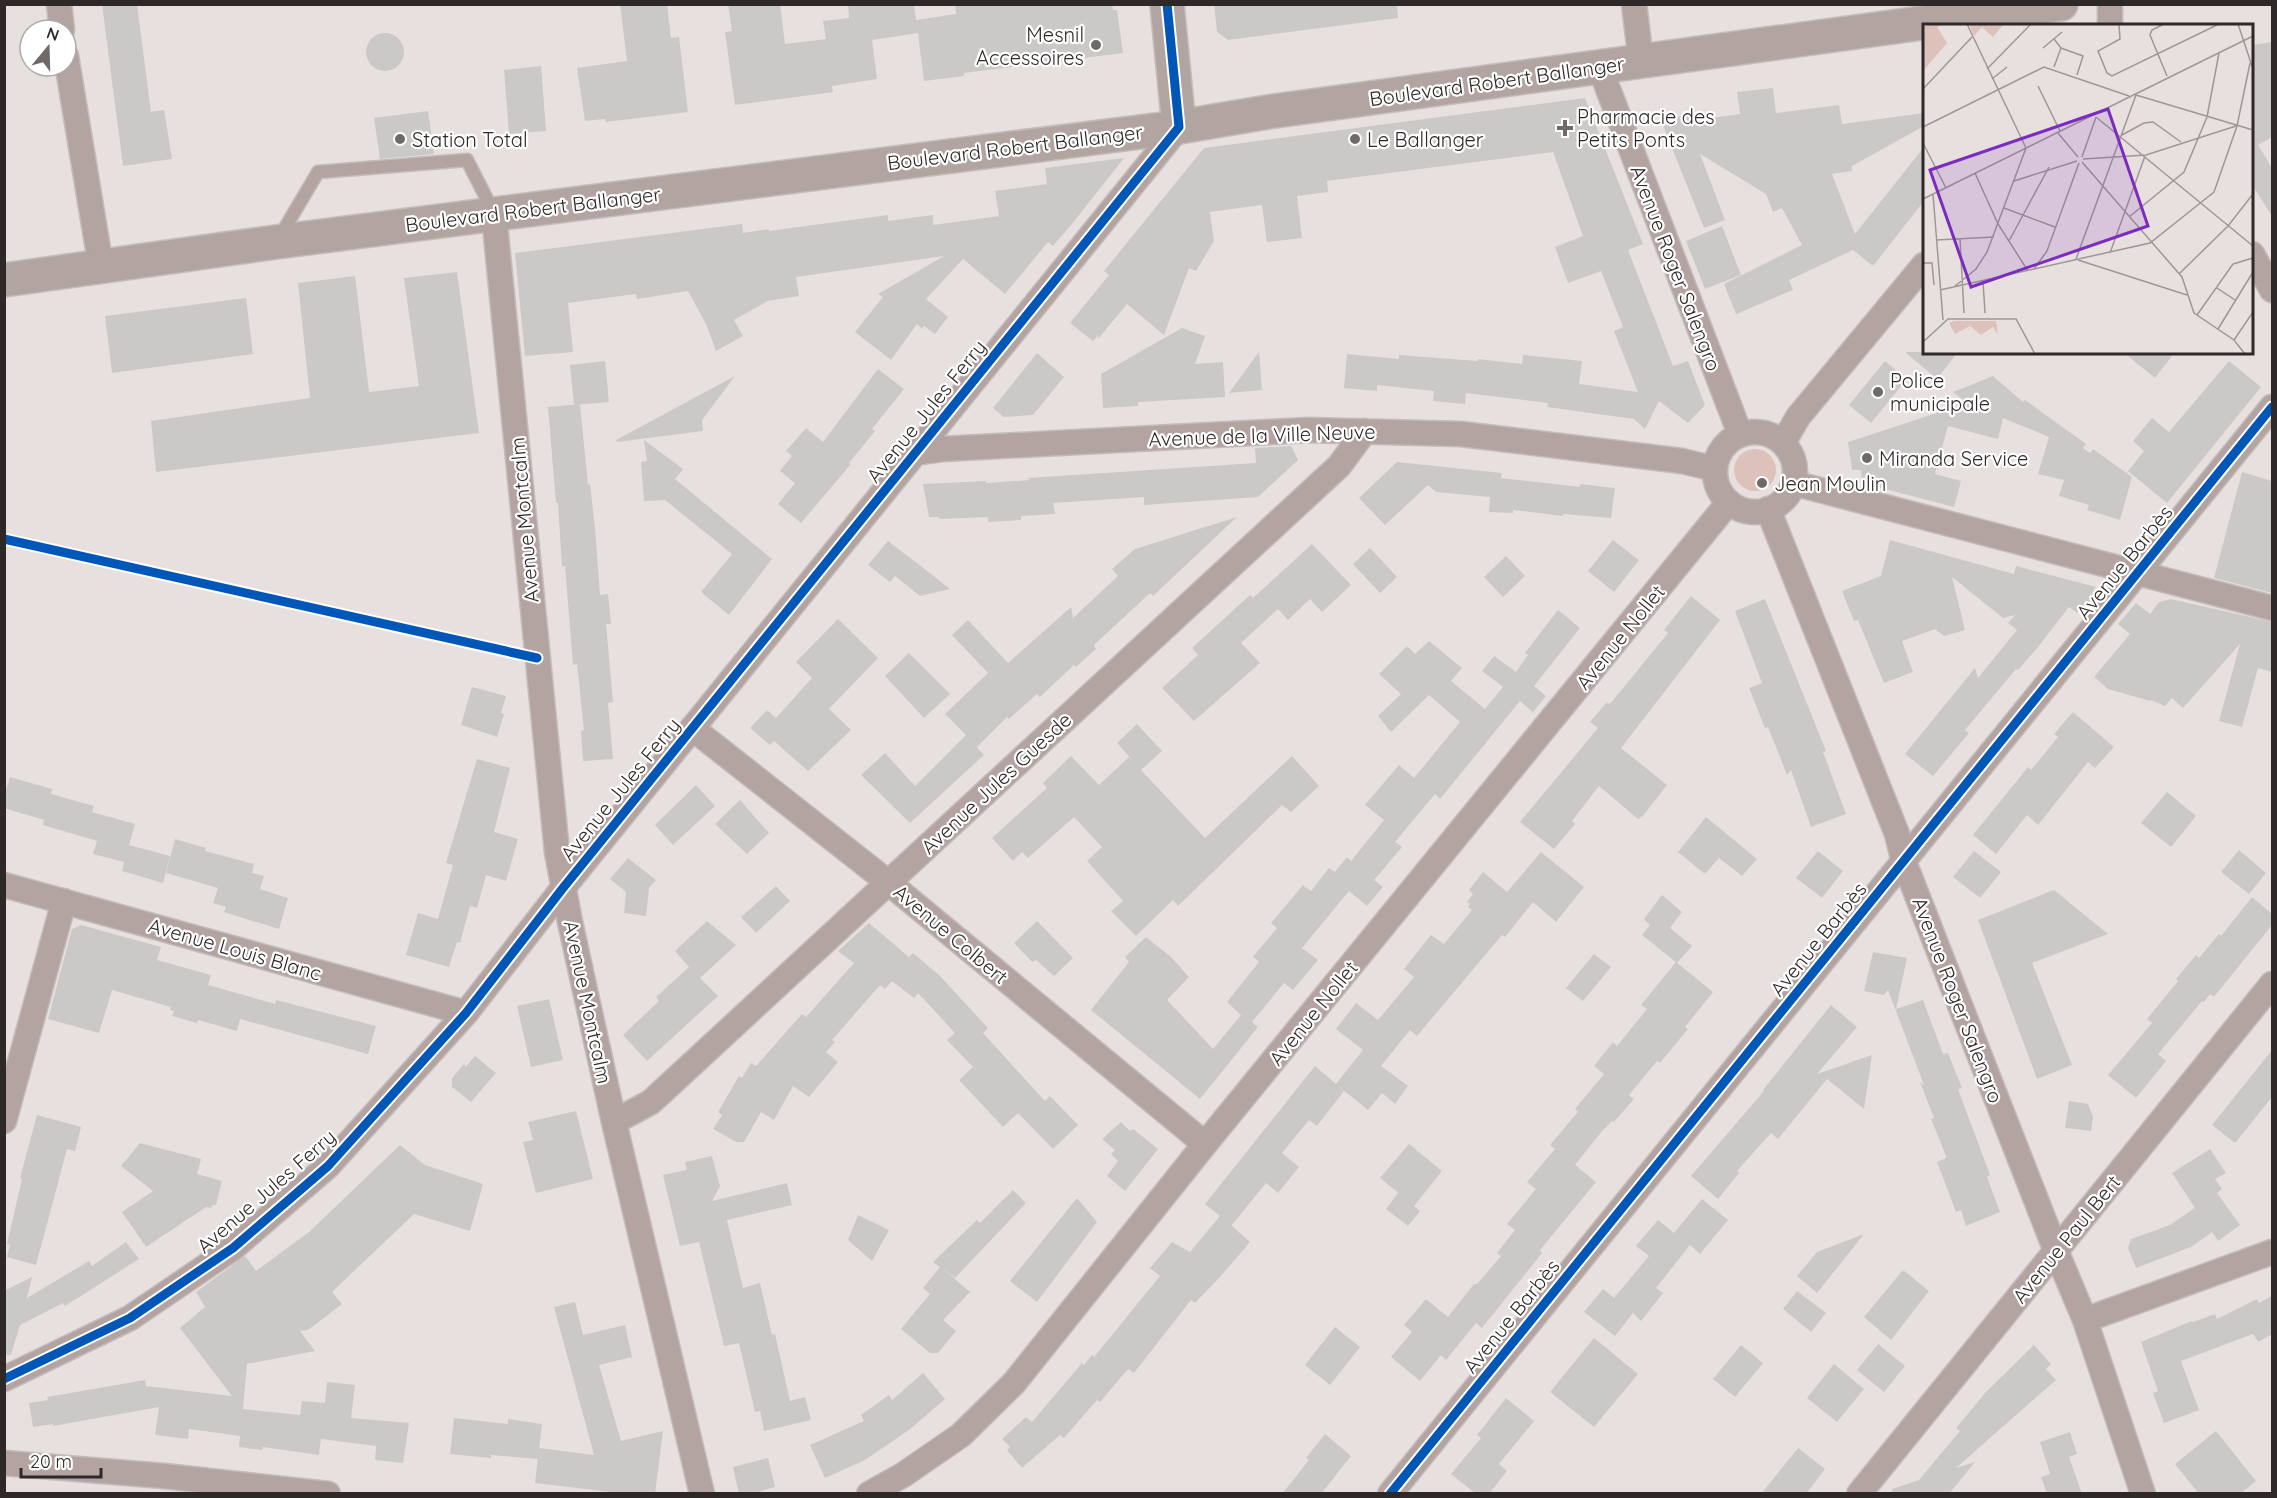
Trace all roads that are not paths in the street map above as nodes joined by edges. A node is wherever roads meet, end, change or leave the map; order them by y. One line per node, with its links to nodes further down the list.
1 (1167, 4): 9 (main road)
2 (1634, 4): 6 (street)
3 (2061, 4): 6 (main road, Boulevard Robert Ballanger)
4 (2110, 4): 5 (street)
5 (2110, 24)
6 (1641, 61): 7 (main road, Boulevard Robert Ballanger)
7 (1600, 68): 9 (main road, Boulevard Robert Ballanger); 19 (street, Avenue Roger Salengro)
8 (70, 78): 14 (street)
9 (1179, 127): 10 (main road, Boulevard Robert Ballanger); 21 (street, Avenue Jules Ferry)
10 (494, 214): 11 (main road, Boulevard Robert Ballanger); 11 (lane); 32 (street, Avenue Montcalm)
11 (276, 242): 14 (main road, Boulevard Robert Ballanger)
12 (2253, 256): 16 (street)
13 (1923, 266): 20 (street)
14 (101, 267): 15 (main road, Boulevard Robert Ballanger)
15 (4, 280)
16 (2272, 290)
17 (2272, 408): 26 (street, Avenue Barbès)
18 (1365, 431): 21 (street, Avenue de la Ville Neuve); 22 (street, Avenue de la Ville Neuve); 30 (street, Avenue Jules Guesde)
19 (1740, 434): 20 (street); 22 (street)
20 (1783, 443): 23 (street)
21 (915, 453): 28 (street, Avenue Jules Ferry)
22 (1715, 469): 24 (street)
23 (1794, 483): 25 (street); 26 (street)
24 (1729, 502): 25 (street); 38 (street, Avenue Nollet)
25 (1768, 509): 29 (street, Avenue Roger Salengro)
26 (2139, 572): 27 (street); 29 (street, Avenue Barbès)
27 (2272, 608)
28 (692, 728): 30 (street, Avenue Colbert); 32 (street, Avenue Jules Ferry)
29 (1904, 862): 39 (street, Avenue Roger Salengro); 48 (street, Avenue Barbès)
30 (889, 883): 37 (street, Avenue Jules Guesde); 38 (street, Avenue Colbert)
31 (4, 885): 33 (street, Avenue Louis Blanc)
32 (563, 888): 35 (street, Avenue Jules Ferry); 37 (street, Avenue Montcalm)
33 (64, 902): 35 (street, Avenue Louis Blanc); 36 (street)
34 (2272, 984): 39 (street, Avenue Paul Bert)
35 (466, 1013): 42 (street, Avenue Jules Ferry)
36 (4, 1120)
37 (614, 1122): 46 (street, Avenue Montcalm)
38 (1205, 1144): 47 (street, Avenue Nollet)
39 (2056, 1251): 41 (street, Avenue Roger Salengro); 49 (street, Avenue Paul Bert)
40 (2272, 1252): 41 (street)
41 (2085, 1320): 50 (street, Avenue Roger Salengro)
42 (4, 1379)
43 (4, 1463): 44 (street)
44 (162, 1485): 45 (street)
45 (328, 1494)
46 (702, 1494)
47 (869, 1494)
48 (1390, 1494)
49 (1859, 1494)
50 (2143, 1494)

